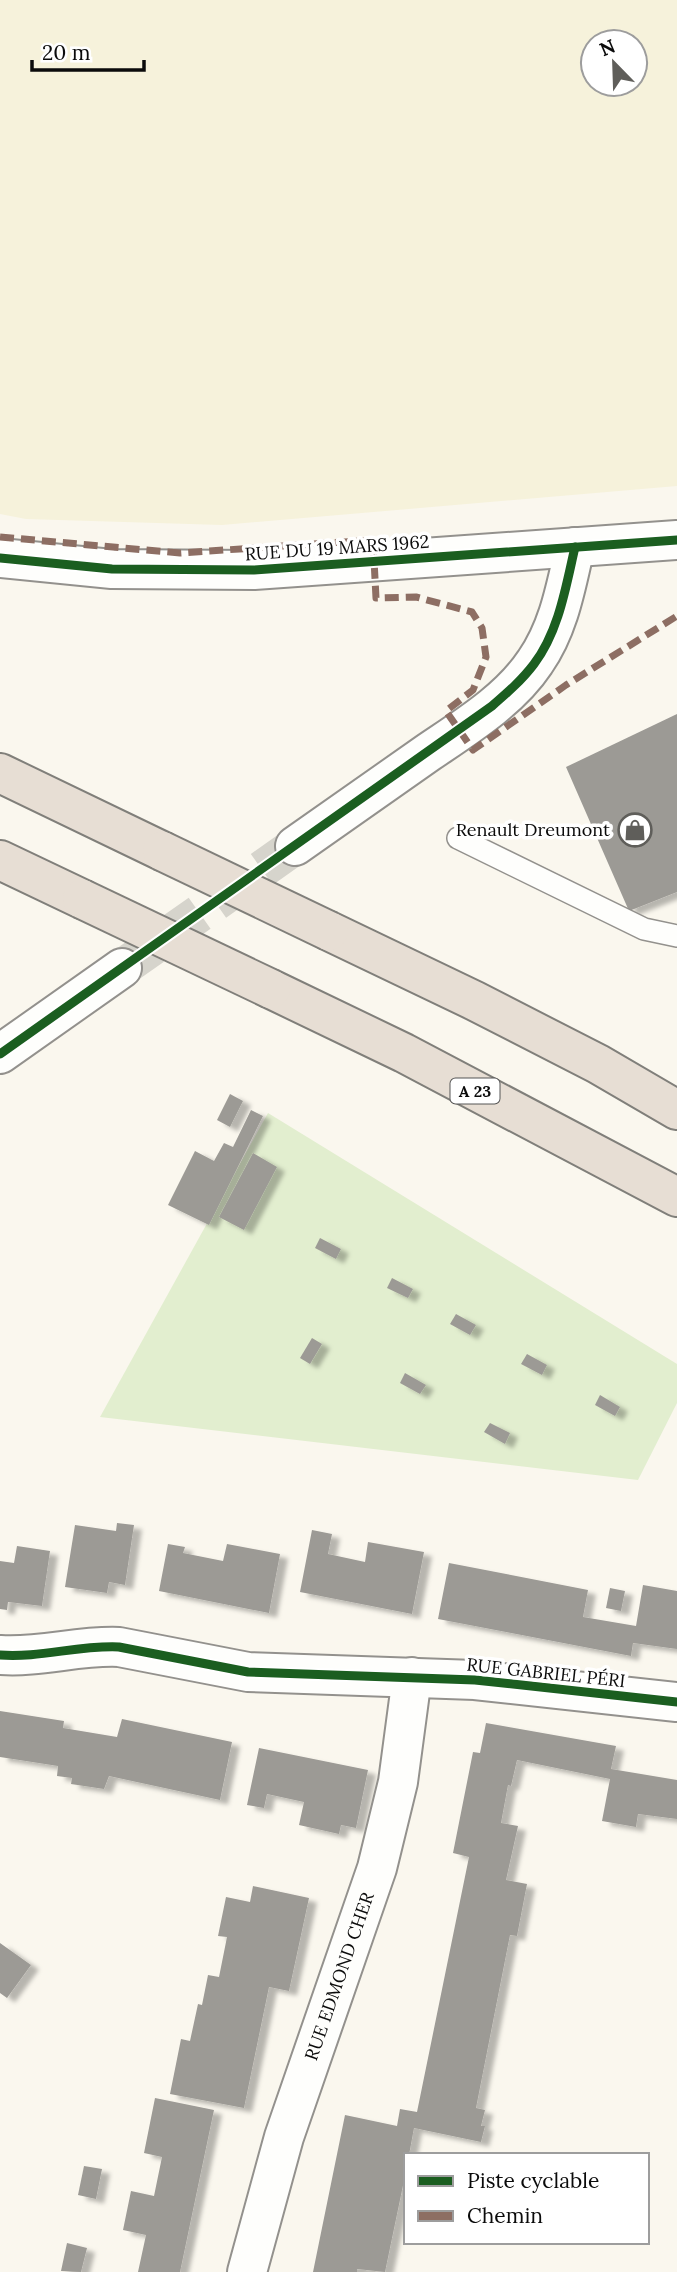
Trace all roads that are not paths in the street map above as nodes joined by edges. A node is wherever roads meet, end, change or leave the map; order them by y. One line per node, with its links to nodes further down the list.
1 (677, 540): 2 (street, RUE DU 19 MARS 1962)
2 (575, 547): 3 (street, RUE DU 19 MARS 1962); 6 (street)
3 (0, 558)
4 (0, 773): 11 (highway, bridge)
5 (458, 838): 8 (lane)
6 (295, 846)
7 (0, 860): 12 (highway, A 23, bridge)
8 (677, 936)
9 (122, 968): 10 (street)
10 (0, 1054)
11 (677, 1110)
12 (677, 1197)
13 (0, 1655): 14 (street, RUE GABRIEL PÉRI)
14 (412, 1677): 15 (street, RUE GABRIEL PÉRI); 16 (street, RUE EDMOND CHER)
15 (677, 1702)
16 (247, 2272)

